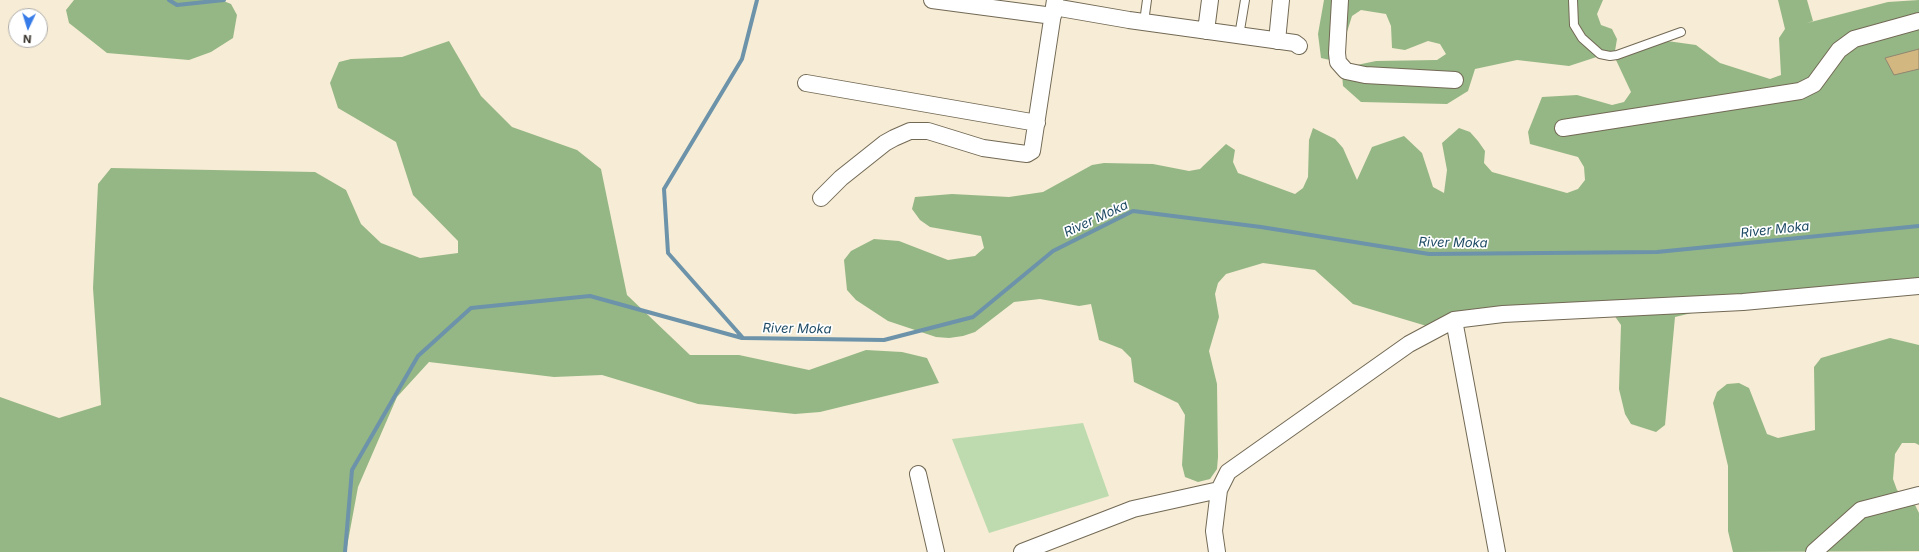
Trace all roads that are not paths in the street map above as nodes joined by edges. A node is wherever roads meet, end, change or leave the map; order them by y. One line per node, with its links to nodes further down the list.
1 (932, 0): 8 (street)
2 (1147, 0): 10 (lane)
3 (1210, 0): 11 (street)
4 (1245, 0): 13 (lane)
5 (1280, 0): 14 (street)
6 (1340, 0): 16 (street)
7 (1573, 0): 12 (lane)
8 (1054, 8): 10 (street); 18 (street)
9 (1919, 21): 19 (street)
10 (1144, 22): 11 (street)
11 (1206, 31): 13 (street)
12 (1681, 32)
13 (1239, 36): 14 (street)
14 (1277, 41): 15 (street)
15 (1299, 46)
16 (1455, 80)
17 (806, 83): 18 (street)
18 (1036, 123): 20 (street)
19 (1562, 128)
20 (822, 198)
21 (1919, 286): 22 (street)
22 (1454, 320): 24 (street); 29 (street)
23 (918, 474): 26 (street)
24 (1219, 490): 27 (street); 28 (street)
25 (1919, 495): 30 (street)
26 (936, 552)
27 (1022, 552)
28 (1217, 552)
29 (1497, 552)
30 (1814, 552)

